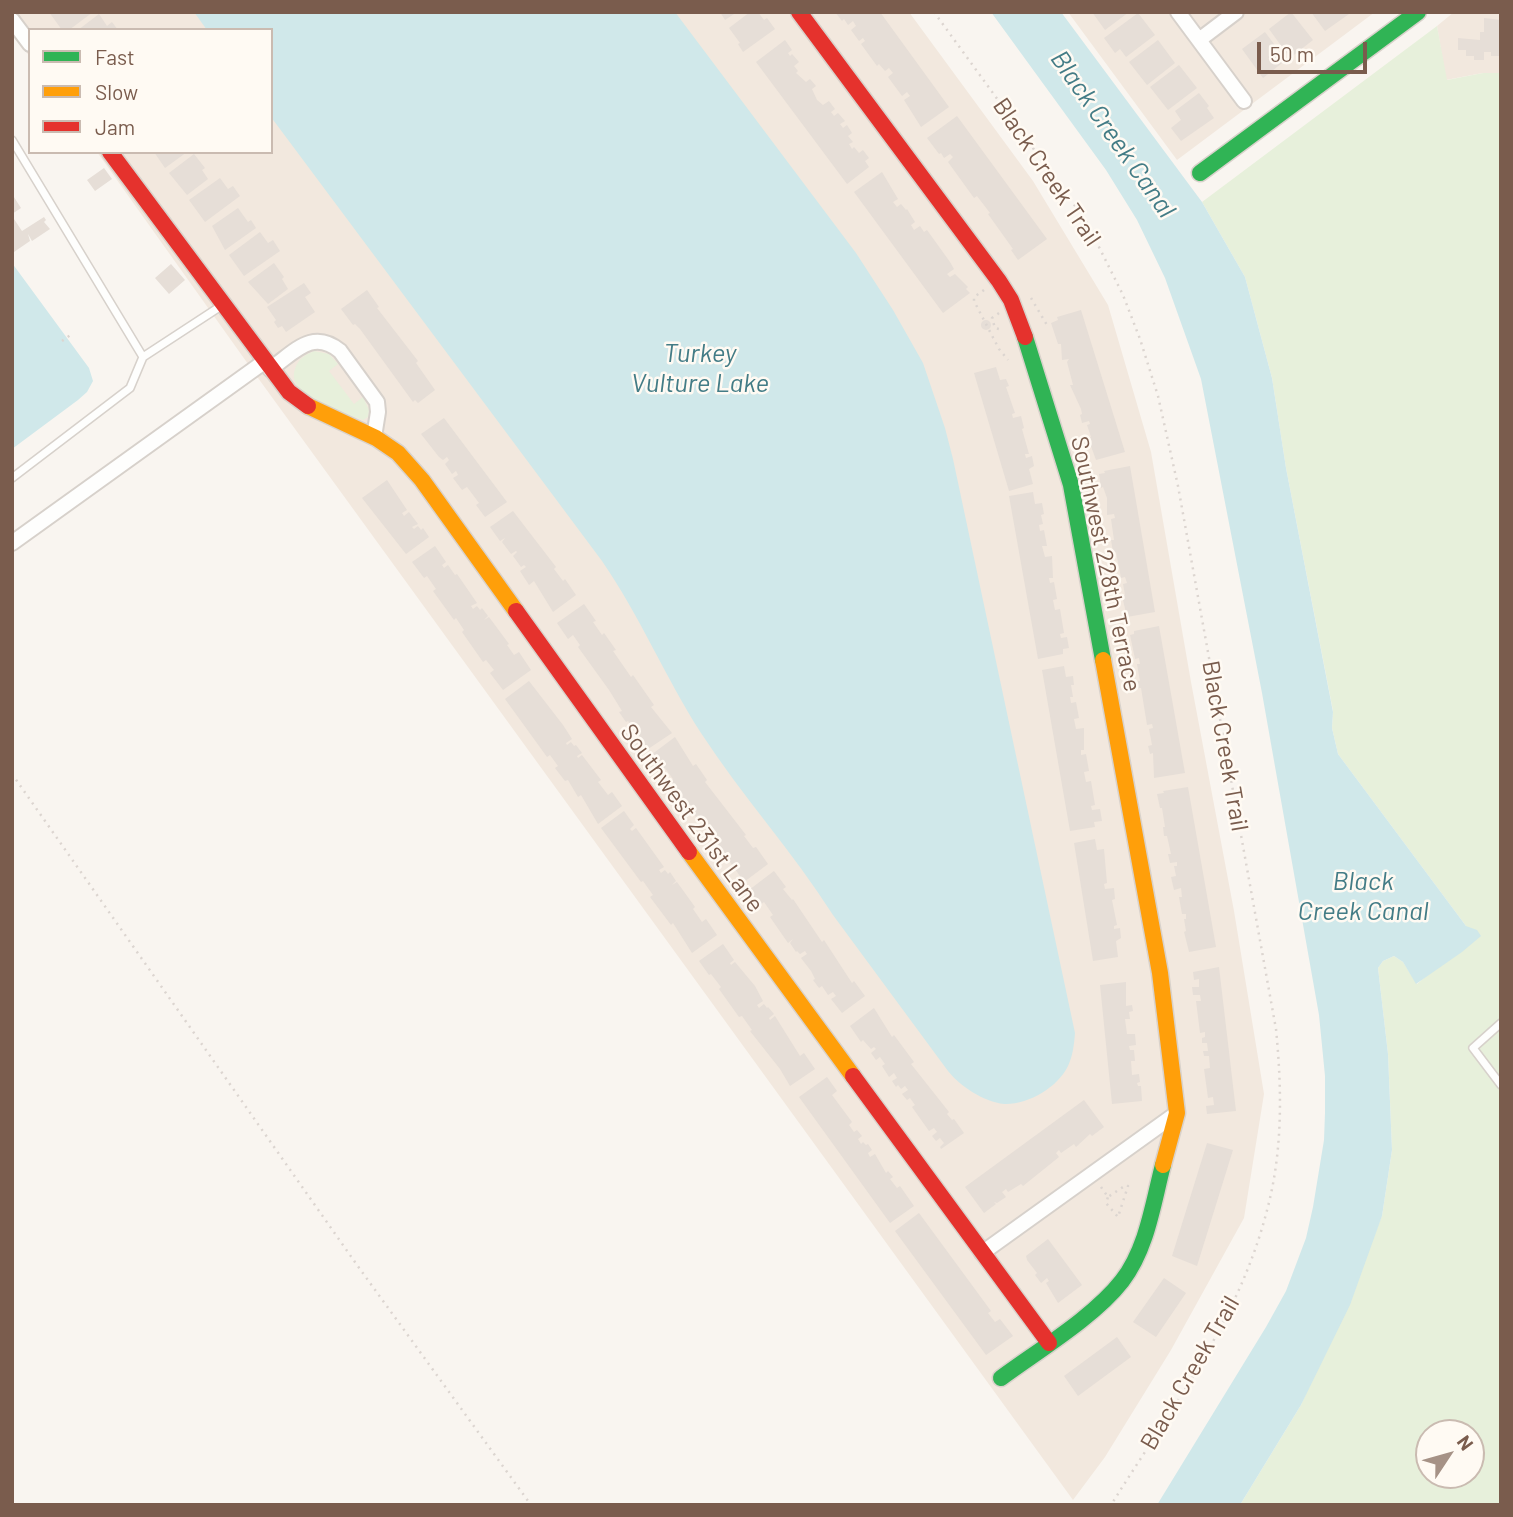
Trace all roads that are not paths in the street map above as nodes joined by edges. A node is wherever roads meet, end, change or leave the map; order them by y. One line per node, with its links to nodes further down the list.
1 (799, 12): 22 (street, Southwest 228th Terrace)
2 (1178, 12): 8 (street)
3 (1236, 12): 8 (street)
4 (1389, 12): 7 (street)
5 (1418, 12): 7 (street)
6 (12, 20): 9 (street)
7 (1400, 26): 13 (street)
8 (1199, 40): 10 (street)
9 (28, 41)
10 (1244, 101)
11 (12, 140): 15 (lane)
12 (111, 154): 14 (street, Southwest 231st Lane)
13 (1200, 173)
14 (223, 305): 15 (lane); 16 (street, Southwest 231st Lane)
15 (143, 357): 18 (lane)
16 (267, 365): 17 (street, Southwest 231st Lane); 17 (street); 19 (street)
17 (374, 436): 23 (street, Southwest 231st Lane)
18 (12, 478)
19 (12, 543)
20 (1501, 1023): 21 (lane)
21 (1501, 1085)
22 (1177, 1114): 23 (street); 24 (street)
23 (982, 1253): 24 (street, Southwest 231st Lane)
24 (1049, 1343): 25 (street)
25 (1001, 1377)

